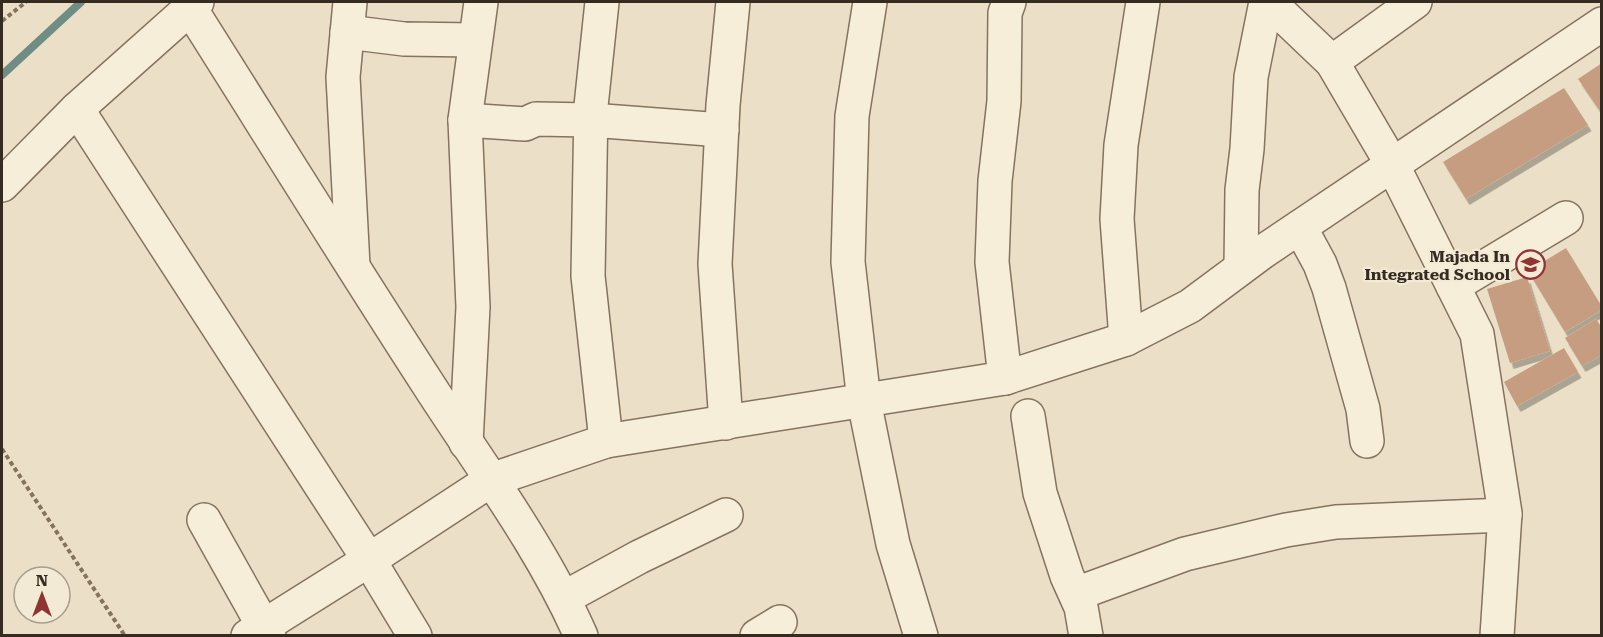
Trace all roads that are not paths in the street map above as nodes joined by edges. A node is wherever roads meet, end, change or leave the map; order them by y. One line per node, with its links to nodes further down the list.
1 (480, 2): 12 (street)
2 (602, 2): 16 (street)
3 (733, 2): 17 (street)
4 (870, 2): 27 (street)
5 (1009, 2): 26 (street)
6 (1143, 2): 25 (street)
7 (1268, 2): 13 (street); 22 (street)
8 (1415, 2): 13 (street)
9 (194, 5): 14 (street); 23 (street)
10 (348, 17): 12 (street); 23 (street)
11 (1602, 24): 18 (street)
12 (475, 40): 15 (street)
13 (1332, 62): 18 (street)
14 (76, 109): 19 (street); 37 (street)
15 (465, 120): 16 (street); 32 (street)
16 (591, 120): 17 (street); 30 (street)
17 (722, 130): 29 (street)
18 (1393, 166): 21 (street); 24 (street)
19 (2, 185)
20 (1566, 218): 24 (street)
21 (1300, 227): 22 (street); 31 (street)
22 (1241, 267): 25 (street)
23 (353, 269): 32 (street)
24 (1453, 286): 35 (street)
25 (1126, 339): 26 (street)
26 (1005, 378): 27 (street)
27 (864, 401): 29 (street); 43 (street)
28 (1028, 416): 38 (street)
29 (726, 423): 30 (street)
30 (606, 441): 33 (street)
31 (1367, 441)
32 (466, 442): 33 (street)
33 (491, 480): 37 (street); 39 (street)
34 (726, 515): 39 (street)
35 (1505, 515): 38 (street); 45 (street)
36 (204, 520): 40 (street)
37 (369, 560): 40 (street); 41 (street)
38 (1076, 594): 44 (street)
39 (564, 598): 42 (street)
40 (260, 632)
41 (415, 636)
42 (581, 636)
43 (921, 636)
44 (1086, 636)
45 (1497, 636)

